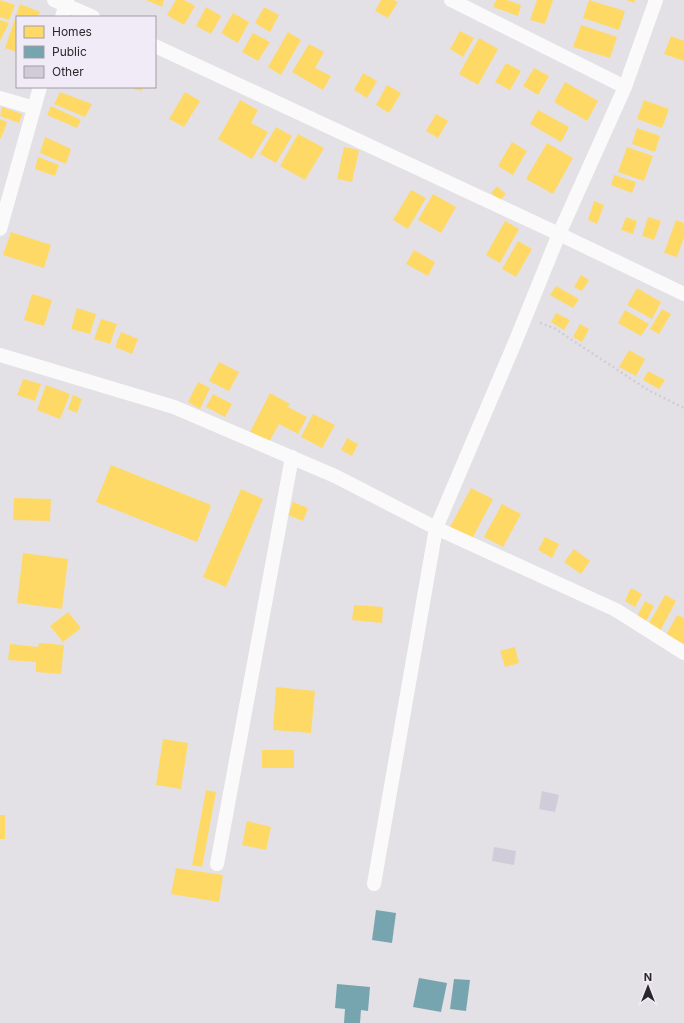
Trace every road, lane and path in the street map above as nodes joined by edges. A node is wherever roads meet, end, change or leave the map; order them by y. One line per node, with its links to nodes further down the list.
1 (451, 0): 6 (street)
2 (656, 0): 6 (street)
3 (62, 5): 4 (street)
4 (90, 16)
5 (156, 46): 11 (street)
6 (625, 87): 11 (street)
7 (40, 88): 9 (street)
8 (0, 98): 9 (street)
9 (34, 108): 10 (street)
10 (0, 229)
11 (559, 234): 12 (street); 13 (street)
12 (684, 294)
13 (525, 317): 15 (path); 17 (street)
14 (0, 355): 16 (street)
15 (684, 408)
16 (292, 457): 17 (street); 19 (street)
17 (436, 528): 18 (street); 20 (street)
18 (684, 653)
19 (217, 864)
20 (374, 884)

